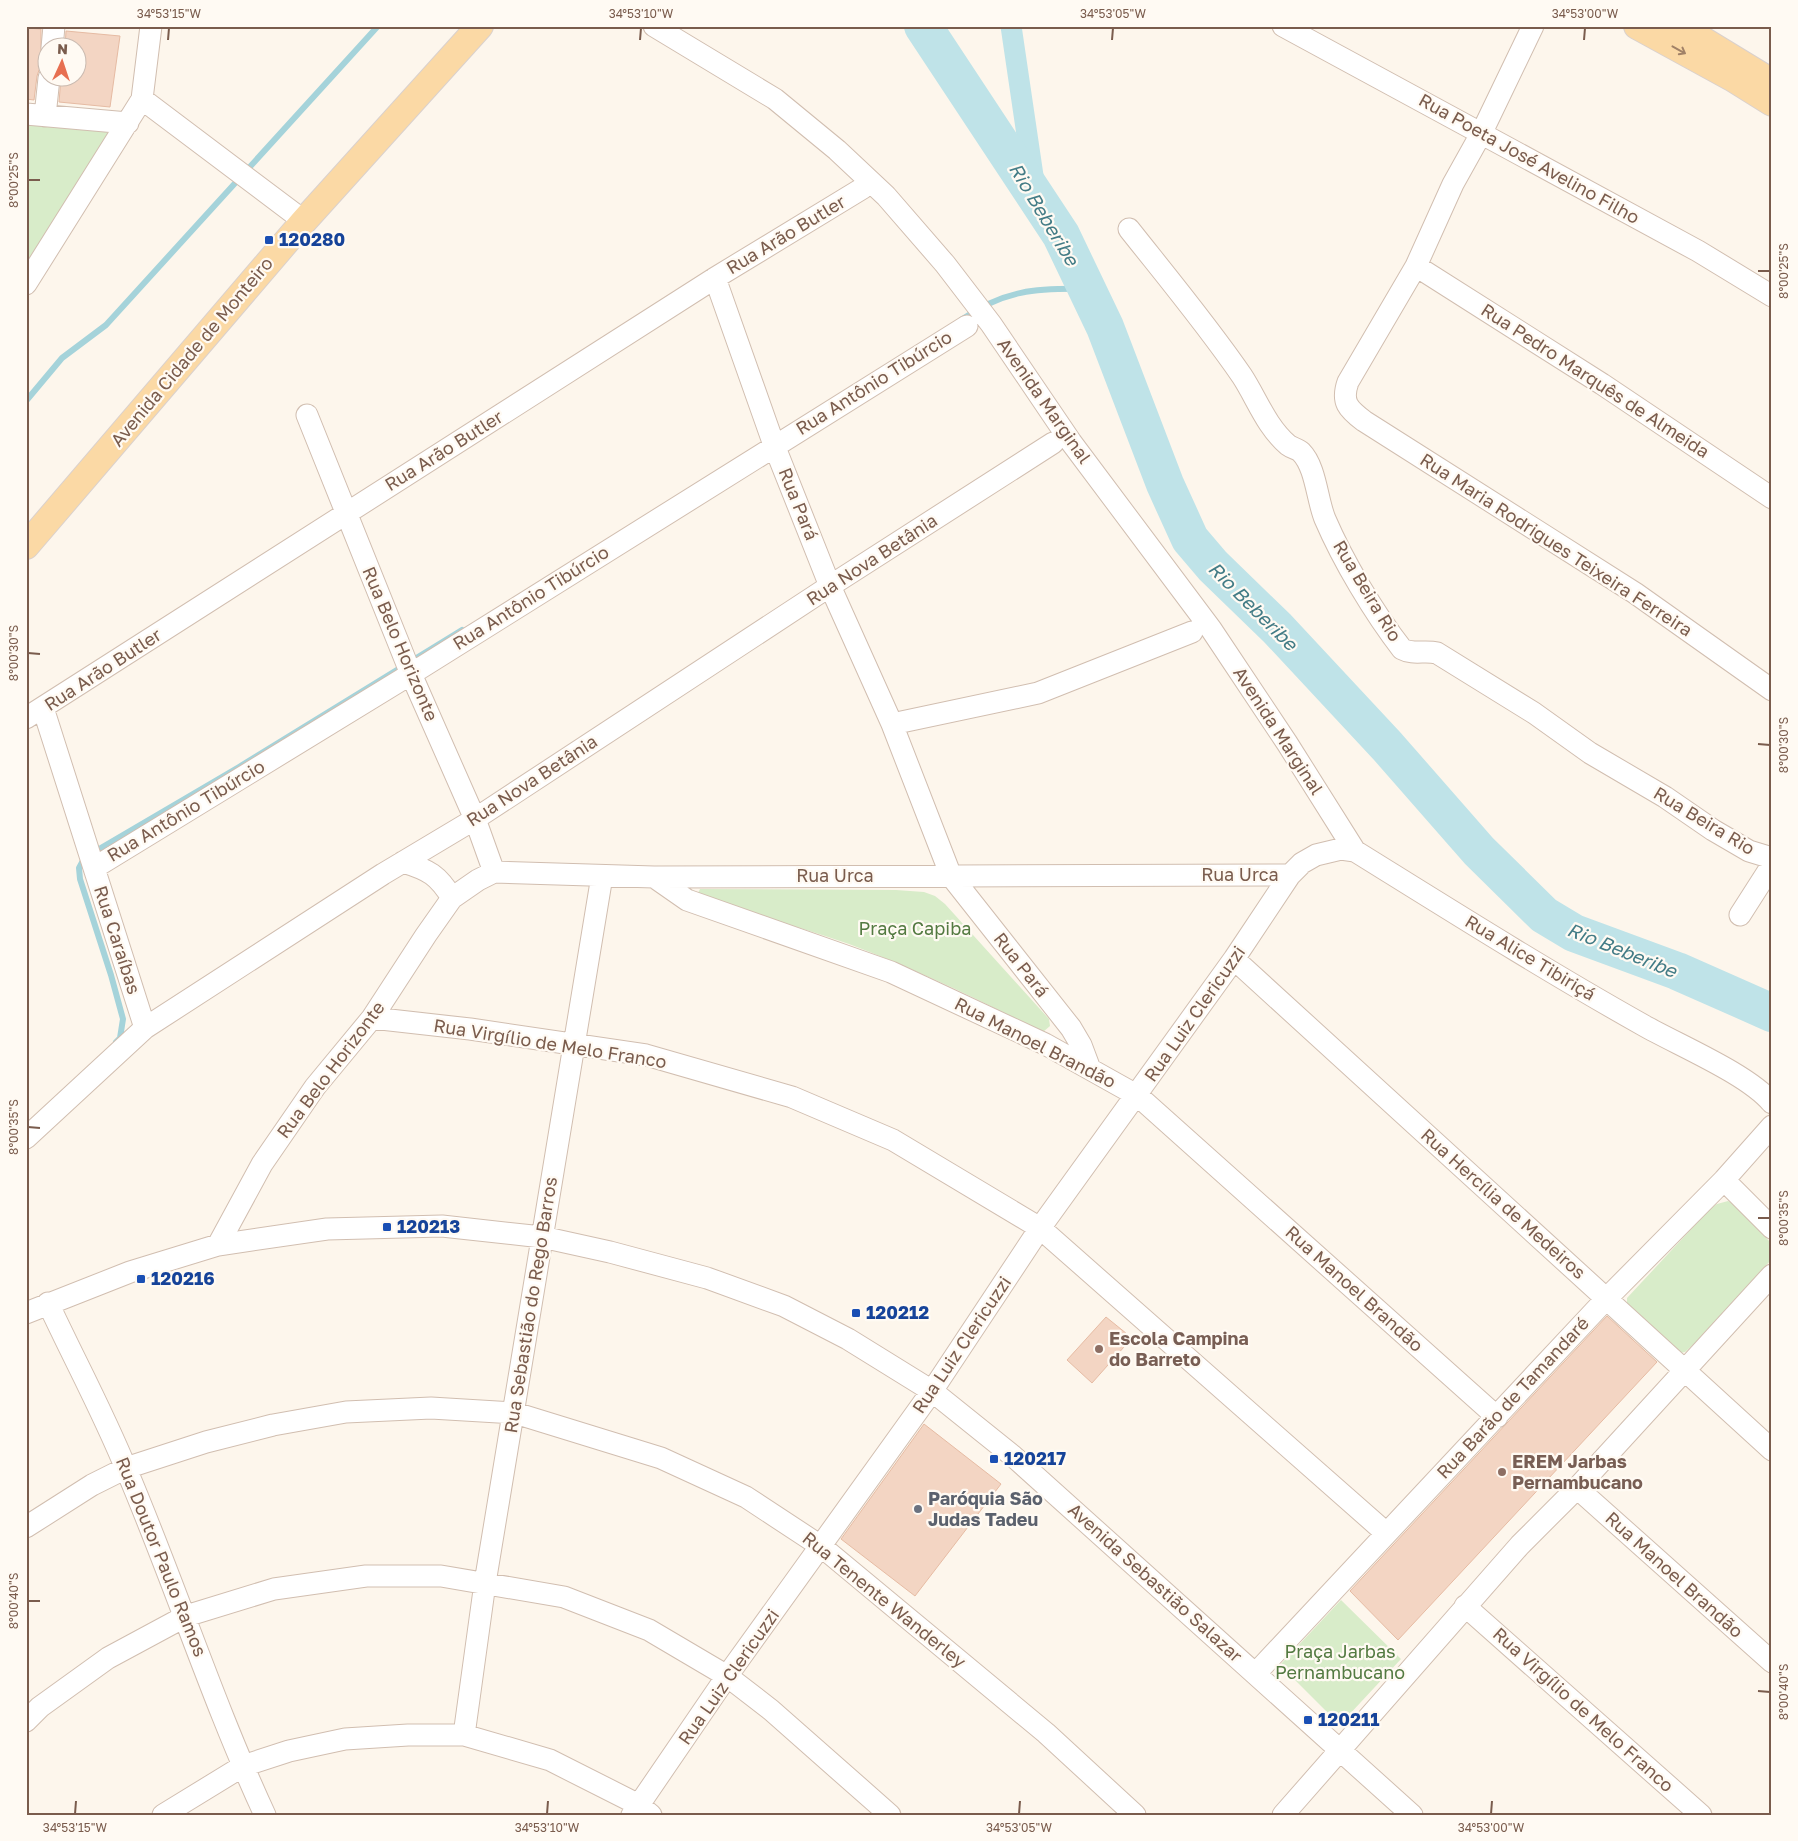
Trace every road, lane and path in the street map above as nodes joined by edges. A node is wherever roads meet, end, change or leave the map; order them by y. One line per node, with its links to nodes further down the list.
1 (151, 26): 10 (street)
2 (480, 26): 16 (main road, Avenida Cidade de Monteiro)
3 (654, 26): 36 (street, Avenida Marginal)
4 (1283, 26): 14 (street, Rua Poeta José Avelino Filho)
5 (1533, 26): 14 (street)
6 (1637, 26): 11 (main road, one-way to 11)
7 (1680, 26): 8 (main road)
8 (1772, 82)
9 (45, 88): 12 (street)
10 (142, 99): 13 (street); 16 (street)
11 (1772, 103)
12 (36, 115): 13 (street)
13 (128, 123): 20 (street)
14 (1482, 132): 18 (street); 21 (street, Rua Poeta José Avelino Filho)
15 (863, 188): 19 (street, Rua Arão Butler)
16 (304, 221): 28 (main road, Avenida Cidade de Monteiro)
17 (1129, 229): 37 (street, Rua Beira Rio)
18 (1416, 266): 26 (street, Rua Pedro Marquês de Almeida); 32 (street, Rua Maria Rodrigues Teixeira Ferreira)
19 (715, 278): 24 (street, Rua Pará); 27 (street, Rua Arão Butler)
20 (26, 284)
21 (1772, 296)
22 (967, 326): 24 (street, Rua Antônio Tibúrcio)
23 (308, 415): 27 (street, Rua Belo Horizonte)
24 (772, 438): 29 (street, Rua Pará); 31 (street, Rua Antônio Tibúrcio)
25 (1054, 443): 29 (street, Rua Nova Betânia)
26 (1772, 498)
27 (346, 513): 31 (street, Rua Belo Horizonte); 33 (street, Rua Arão Butler)
28 (26, 546)
29 (830, 586): 34 (street, Rua Pará); 35 (street, Rua Nova Betânia)
30 (1192, 632): 34 (street)
31 (411, 673): 35 (street, Rua Belo Horizonte); 40 (street, Rua Antônio Tibúrcio)
32 (1772, 690)
33 (35, 713): 40 (street, Rua Caraíbas)
34 (892, 724): 44 (street, Rua Pará)
35 (475, 819): 38 (street, Rua Nova Betânia); 41 (street, Rua Belo Horizonte)
36 (1355, 851): 42 (street); 54 (street, Rua Alice Tibiriçá)
37 (1772, 858)
38 (403, 862): 46 (street); 50 (street, Rua Nova Betânia)
39 (1772, 865): 47 (street)
40 (93, 867): 50 (street, Rua Caraíbas)
41 (494, 872): 43 (street, Rua Urca); 46 (street)
42 (1290, 875): 44 (street, Rua Urca); 48 (street, Rua Luiz Clericuzzi)
43 (602, 876): 45 (street, Rua Urca); 51 (street, Rua Sebastião do Rego Barros)
44 (950, 876): 45 (street, Rua Urca); 52 (street, Rua Pará)
45 (654, 877): 52 (street, Rua Manoel Brandão)
46 (452, 898): 49 (street, Rua Belo Horizonte)
47 (1740, 915)
48 (1234, 959): 53 (street, Rua Luiz Clericuzzi); 63 (street, Rua Hercília de Medeiros)
49 (372, 1018): 51 (street, Rua Virgílio de Melo Franco); 61 (street, Rua Belo Horizonte)
50 (145, 1028): 56 (street, Rua Nova Betânia)
51 (574, 1044): 58 (street, Rua Virgílio de Melo Franco); 60 (street, Rua Sebastião do Rego Barros)
52 (1090, 1069): 53 (street, Rua Manoel Brandão)
53 (1138, 1096): 58 (street, Rua Luiz Clericuzzi); 69 (street, Rua Manoel Brandão)
54 (1771, 1102)
55 (1772, 1126): 57 (street, Rua Barão de Tamandaré)
56 (26, 1138)
57 (1724, 1180): 59 (street); 63 (street, Rua Barão de Tamandaré)
58 (1040, 1228): 67 (street, Rua Luiz Clericuzzi); 74 (street, Rua Virgílio de Melo Franco)
59 (1772, 1228)
60 (542, 1236): 61 (street, Avenida Sebastião Salazar); 67 (street, Avenida Sebastião Salazar); 68 (street, Rua Sebastião do Rego Barros)
61 (218, 1246): 64 (street, Avenida Sebastião Salazar)
62 (1772, 1276): 66 (street)
63 (1607, 1298): 66 (street, Rua Hercília de Medeiros); 69 (street, Rua Barão de Tamandaré)
64 (48, 1303): 65 (street, Avenida Sebastião Salazar); 71 (street, Rua Doutor Paulo Ramos)
65 (26, 1313)
66 (1684, 1371): 70 (street, Rua Hercília de Medeiros); 72 (street)
67 (932, 1391): 75 (street, Rua Luiz Clericuzzi); 80 (street, Avenida Sebastião Salazar)
68 (515, 1413): 71 (street, Rua Tenente Wanderley); 75 (street, Rua Tenente Wanderley); 76 (street, Rua Sebastião do Rego Barros)
69 (1497, 1417): 74 (street, Rua Barão de Tamandaré)
70 (1772, 1450)
71 (126, 1468): 73 (street, Rua Tenente Wanderley); 78 (street, Rua Doutor Paulo Ramos)
72 (1577, 1488): 77 (street); 79 (street, Rua Manoel Brandão)
73 (26, 1527)
74 (1386, 1534): 80 (street, Rua Barão de Tamandaré)
75 (822, 1547): 81 (street, Rua Luiz Clericuzzi); 90 (street, Rua Tenente Wanderley)
76 (485, 1583): 78 (street); 81 (street); 83 (street, Rua Sebastião do Rego Barros)
77 (1465, 1606): 84 (street); 93 (street, Rua Virgílio de Melo Franco)
78 (186, 1616): 82 (street); 85 (street, Rua Doutor Paulo Ramos)
79 (1772, 1662)
80 (1256, 1673): 84 (street, Avenida Sebastião Salazar)
81 (727, 1676): 86 (street, Rua Luiz Clericuzzi); 89 (street)
82 (26, 1721)
83 (464, 1735): 85 (street); 86 (street)
84 (1339, 1750): 91 (street); 92 (street, Avenida Sebastião Salazar)
85 (243, 1766): 87 (street); 88 (street, Rua Doutor Paulo Ramos)
86 (641, 1812)
87 (163, 1815)
88 (265, 1815)
89 (890, 1815)
90 (1135, 1815)
91 (1283, 1815)
92 (1412, 1815)
93 (1701, 1815)

